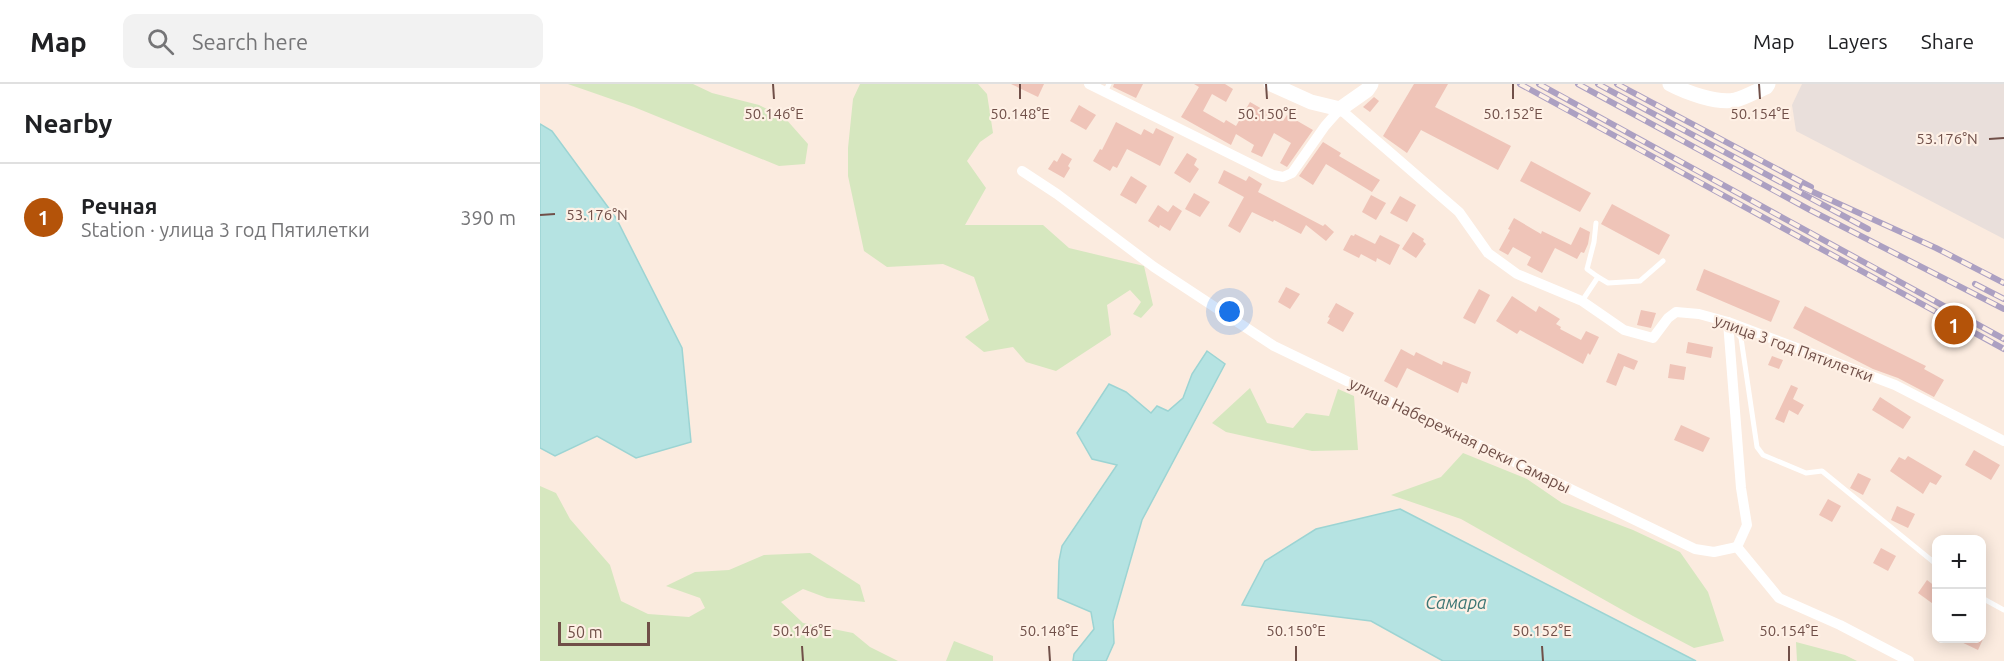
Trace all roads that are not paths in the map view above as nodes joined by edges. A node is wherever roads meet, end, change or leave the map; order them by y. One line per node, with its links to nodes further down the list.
1 (1089, 84): 6 (street)
2 (1270, 84): 7 (street)
3 (1371, 84): 7 (street)
4 (1670, 84): 5 (street)
5 (1768, 84)
6 (1107, 88): 7 (street)
7 (1340, 109): 12 (street, улица 3 год Пятилетки)
8 (1022, 171): 15 (street, улица Набережная реки Самары)
9 (1596, 223): 11 (lane)
10 (1663, 261): 11 (lane)
11 (1598, 278): 12 (lane)
12 (1582, 301): 13 (street, улица 3 год Пятилетки)
13 (1728, 322): 14 (street, улица 3 год Пятилетки); 15 (street); 16 (lane)
14 (2004, 441)
15 (1737, 547): 19 (street)
16 (1932, 561)
17 (1986, 600): 18 (lane)
18 (2004, 610)
19 (1909, 661)

